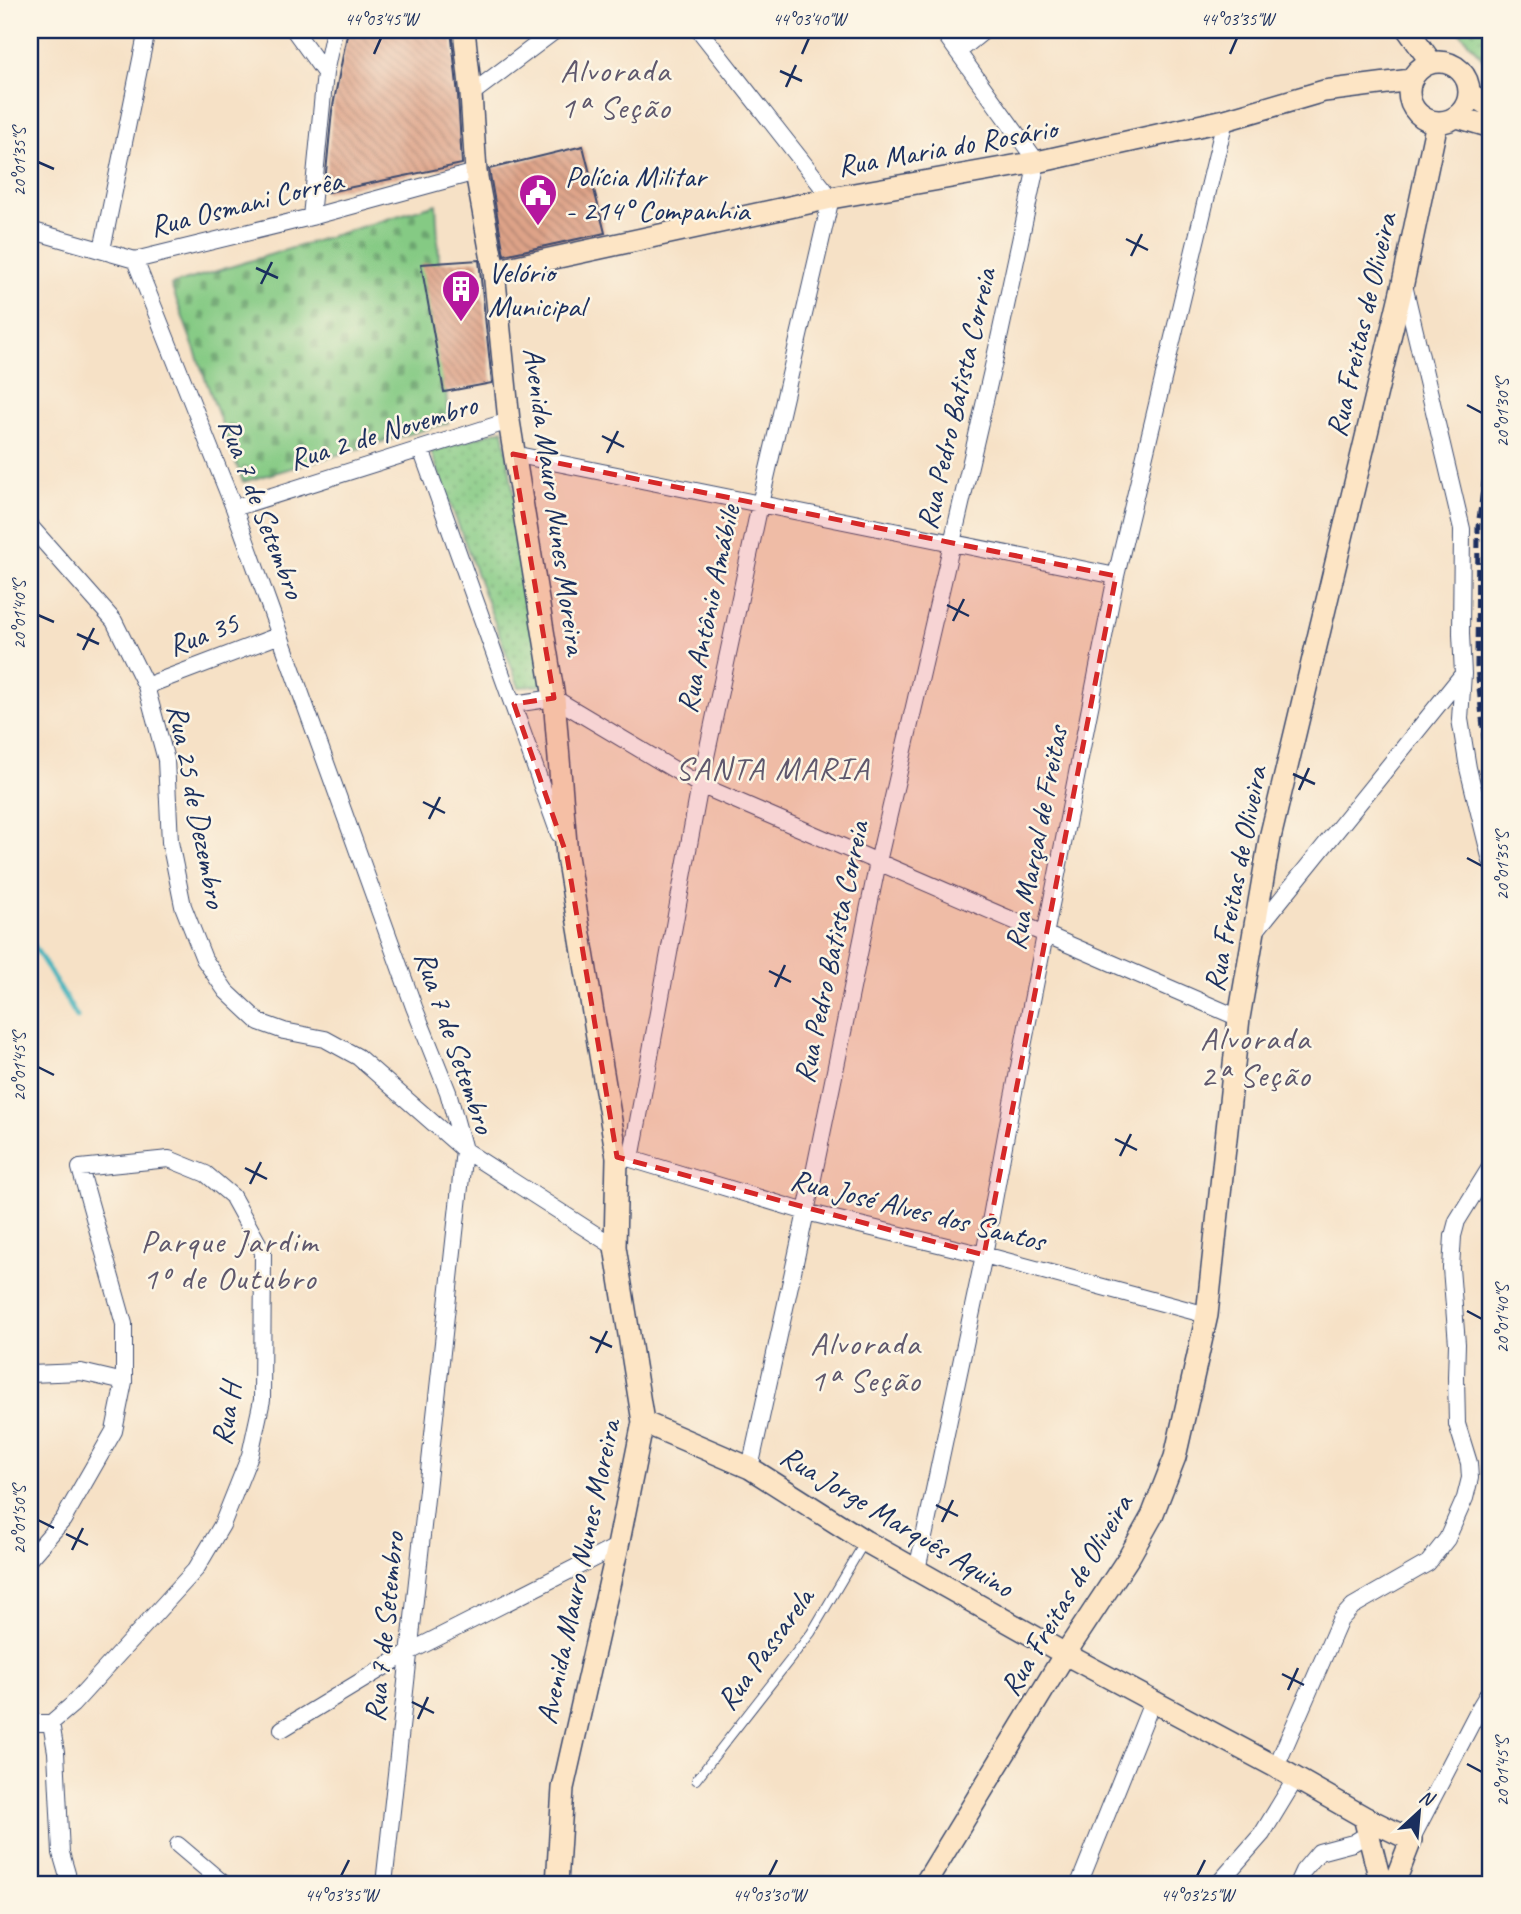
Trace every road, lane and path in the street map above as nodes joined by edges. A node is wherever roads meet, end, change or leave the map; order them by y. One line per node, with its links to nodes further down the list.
1 (147, 30): 25 (street)
2 (294, 30): 12 (street)
3 (334, 30): 12 (street)
4 (464, 30): 15 (street, Avenida Mauro Nunes Moreira)
5 (555, 30): 15 (street)
6 (699, 30): 22 (street)
7 (942, 30): 10 (street)
8 (985, 30): 10 (street)
9 (1408, 30): 11 (street)
10 (958, 52): 20 (street)
11 (1431, 62): 13 (street); 14 (street)
12 (325, 74): 23 (street)
13 (1411, 80): 17 (street); 18 (street, Rua Maria do Rosário)
14 (1470, 93): 16 (street); 17 (street)
15 (471, 94): 21 (street, Avenida Mauro Nunes Moreira)
16 (1491, 107)
17 (1447, 119): 19 (street); 28 (street, Rua Freitas de Oliveira)
18 (1225, 120): 20 (street, Rua Maria do Rosário); 36 (street, Rua Marçal de Freitas)
19 (1491, 127)
20 (1037, 162): 22 (street, Rua Maria do Rosário); 35 (street, Rua Pedro Batista Correia)
21 (476, 172): 23 (street, Rua Osmani Corrêa); 27 (street, Avenida Mauro Nunes Moreira)
22 (831, 198): 27 (street, Rua Maria do Rosário); 32 (street, Rua Antônio Amábile)
23 (311, 217): 26 (street, Rua Osmani Corrêa)
24 (30, 230): 25 (street, Rua Osmani Corrêa)
25 (102, 250): 26 (street, Rua Osmani Corrêa)
26 (135, 260): 33 (street, Rua 7 de Setembro)
27 (494, 271): 29 (street, Avenida Mauro Nunes Moreira)
28 (1404, 283): 38 (street); 47 (street, Rua Freitas de Oliveira)
29 (509, 421): 30 (street, Rua 2 de Novembro); 31 (street, Avenida Mauro Nunes Moreira)
30 (421, 449): 33 (street, Rua 2 de Novembro); 41 (street, Avenida Mauro Nunes Moreira)
31 (513, 454): 32 (street); 40 (street, Avenida Mauro Nunes Moreira)
32 (760, 504): 35 (street); 42 (street, Rua Antônio Amábile)
33 (234, 508): 37 (street, Rua 7 de Setembro)
34 (30, 526): 39 (street, Rua 25 de Dezembro)
35 (953, 541): 36 (street); 45 (street, Rua Pedro Batista Correia)
36 (1116, 576): 46 (street, Rua Marçal de Freitas)
37 (280, 635): 39 (street, Rua 35); 49 (street, Rua 7 de Setembro)
38 (1464, 674): 44 (street); 47 (street)
39 (146, 686): 49 (street, Rua 25 de Dezembro)
40 (554, 698): 41 (street); 42 (street); 43 (street, Avenida Mauro Nunes Moreira)
41 (514, 704): 43 (street, Avenida Mauro Nunes Moreira)
42 (700, 785): 45 (street); 50 (street, Rua Antônio Amábile)
43 (567, 856): 50 (street, Avenida Mauro Nunes Moreira)
44 (1491, 861)
45 (878, 862): 46 (street); 52 (street, Rua Pedro Batista Correia)
46 (1047, 935): 48 (street); 54 (street, Rua Marçal de Freitas)
47 (1252, 935): 48 (street, Rua Freitas de Oliveira)
48 (1239, 1018): 55 (street, Rua Freitas de Oliveira)
49 (464, 1150): 53 (street, Rua 25 de Dezembro); 64 (street, Rua 7 de Setembro)
50 (624, 1158): 52 (street, Rua José Alves dos Santos); 53 (street, Avenida Mauro Nunes Moreira)
51 (1491, 1166): 71 (street)
52 (806, 1212): 54 (street, Rua José Alves dos Santos); 59 (street, Rua Pedro Batista Correia)
53 (615, 1247): 58 (street, Avenida Mauro Nunes Moreira)
54 (984, 1255): 55 (street, Rua José Alves dos Santos); 63 (street, Rua Marçal de Freitas)
55 (1207, 1315): 65 (street, Rua Freitas de Oliveira)
56 (30, 1374): 57 (street)
57 (124, 1382): 62 (street); 69 (street, Rua H)
58 (643, 1422): 59 (street, Rua Jorge Marquês Aquino); 61 (street, Avenida Mauro Nunes Moreira)
59 (750, 1468): 60 (street, Rua Jorge Marquês Aquino)
60 (865, 1541): 63 (street, Rua Jorge Marquês Aquino); 73 (lane, Rua Passarela)
61 (618, 1546): 64 (street); 80 (street, Avenida Mauro Nunes Moreira)
62 (30, 1558)
63 (917, 1570): 65 (street, Rua Jorge Marquês Aquino)
64 (410, 1652): 70 (street); 79 (street, Rua 7 de Setembro)
65 (1065, 1654): 67 (street, Rua Jorge Marquês Aquino); 81 (street, Rua Freitas de Oliveira)
66 (1491, 1689): 75 (street)
67 (1153, 1700): 71 (street, Rua Jorge Marquês Aquino); 82 (street)
68 (30, 1723): 69 (street)
69 (51, 1723): 77 (street)
70 (282, 1729)
71 (1276, 1767): 72 (street, Rua Jorge Marquês Aquino)
72 (1296, 1778): 74 (street, Rua Jorge Marquês Aquino); 83 (street)
73 (696, 1780)
74 (1366, 1825): 75 (street, Rua Jorge Marquês Aquino); 84 (street); 85 (street)
75 (1411, 1840): 86 (street)
76 (178, 1845): 78 (street)
77 (70, 1884)
78 (224, 1884)
79 (384, 1884)
80 (557, 1884)
81 (925, 1884)
82 (1079, 1884)
83 (1218, 1884)
84 (1297, 1884)
85 (1381, 1884)
86 (1394, 1884)

